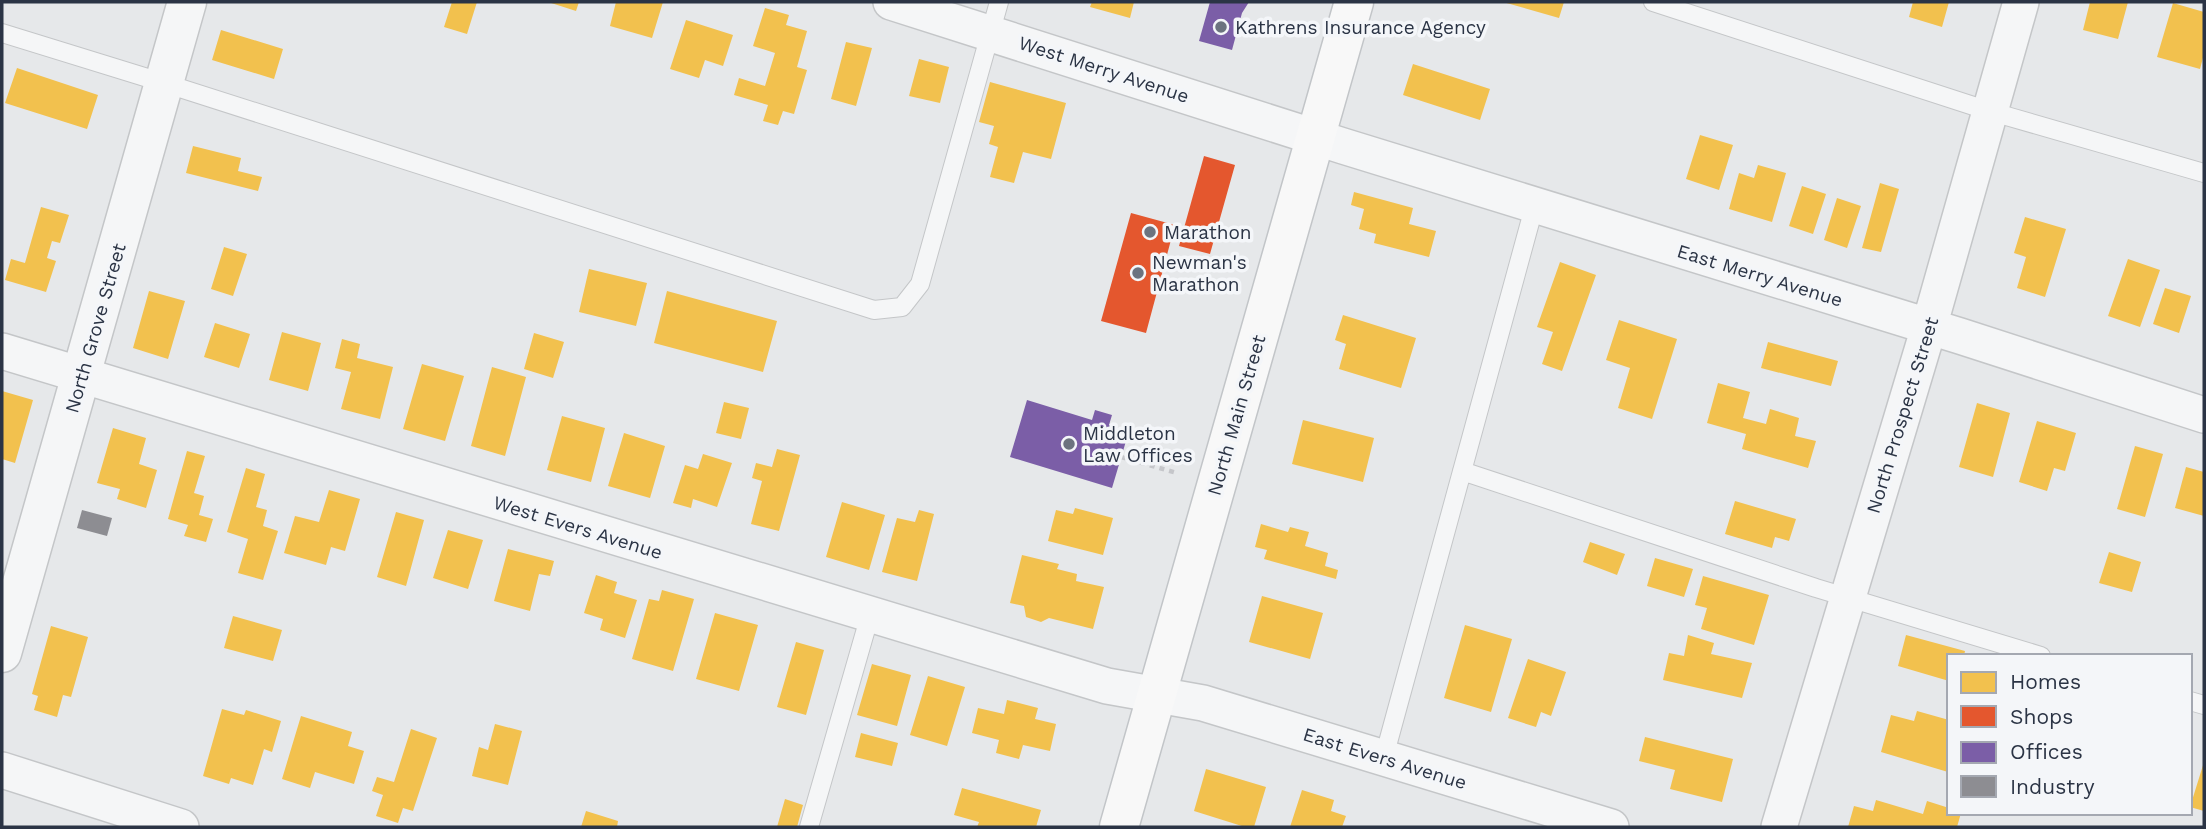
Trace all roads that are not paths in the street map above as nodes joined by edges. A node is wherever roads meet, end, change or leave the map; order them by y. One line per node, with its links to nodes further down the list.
1 (187, 2): 8 (street, North Grove Street)
2 (891, 2): 6 (street, West Merry Avenue)
3 (1354, 2): 10 (main road, North Main Street)
4 (1653, 2): 9 (lane)
5 (2021, 2): 9 (street, North Prospect Street)
6 (995, 17): 8 (lane); 10 (street, West Merry Avenue)
7 (2, 33): 8 (lane)
8 (164, 83): 15 (street, North Grove Street)
9 (1989, 111): 11 (lane); 13 (street, North Prospect Street)
10 (1316, 137): 12 (street, East Merry Avenue); 22 (main road, North Main Street)
11 (2204, 173)
12 (1535, 204): 13 (street, East Merry Avenue); 17 (lane)
13 (1929, 327): 16 (street, East Merry Avenue); 18 (street, North Prospect Street)
14 (2, 351): 15 (street, West Evers Avenue)
15 (82, 376): 19 (street, West Evers Avenue); 20 (street, North Grove Street)
16 (2204, 415)
17 (1462, 471): 18 (lane); 23 (lane)
18 (1848, 597): 21 (lane); 29 (street, North Prospect Street)
19 (870, 615): 22 (street, West Evers Avenue); 26 (lane)
20 (2, 653)
21 (2034, 654)
22 (1157, 695): 23 (street, East Evers Avenue); 27 (main road, North Main Street)
23 (1384, 757): 28 (street, East Evers Avenue)
24 (2, 770): 25 (street)
25 (181, 827)
26 (809, 827)
27 (1119, 827)
28 (1611, 827)
29 (1779, 827)

